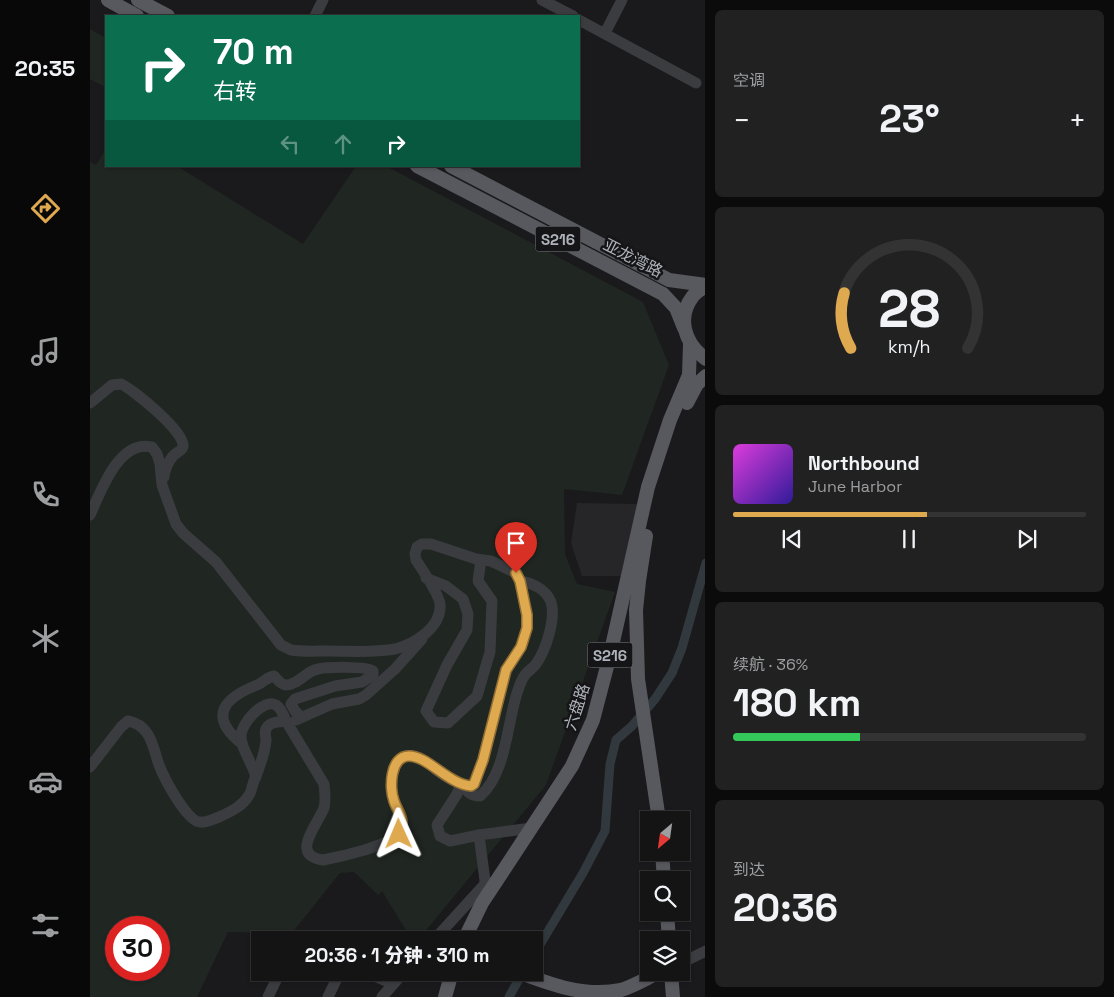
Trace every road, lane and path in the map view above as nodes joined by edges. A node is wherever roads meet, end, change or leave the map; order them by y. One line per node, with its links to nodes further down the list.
1 (108, 0): 6 (main road)
2 (138, 0): 7 (main road)
3 (324, 0): 8 (street)
4 (542, 0): 9 (street)
5 (622, 0): 11 (street)
6 (134, 15)
7 (166, 15)
8 (316, 15)
9 (571, 15)
10 (580, 21): 11 (street)
11 (605, 34): 12 (street)
12 (696, 83)
13 (419, 167): 16 (main road, 亚龙湾路 / S216)
14 (453, 167): 15 (main road, 亚龙湾路 / S216)
15 (705, 285): 16 (main road, S216)
16 (684, 328): 17 (main road, S216)
17 (690, 344): 18 (main road, S216); 34 (main road, 六盘路 / S216)
18 (705, 359)
19 (705, 376): 33 (main road, S216)
20 (90, 403): 21 (street)
21 (162, 486): 22 (street); 26 (street)
22 (90, 515)
23 (481, 560): 24 (street); 24 (street); 25 (street)
24 (426, 578): 26 (street)
25 (520, 581): 32 (street); 32 (street)
26 (434, 626): 27 (street)
27 (301, 717): 28 (street); 29 (street)
28 (287, 723): 29 (street); 31 (street); 32 (street)
29 (241, 743): 31 (street)
30 (90, 767): 31 (street)
31 (256, 777)
32 (462, 784): 35 (street)
33 (658, 811)
34 (532, 828): 35 (street); 36 (main road, 六盘路 / S216)
35 (479, 835): 36 (street)
36 (486, 890): 37 (street); 38 (main road, 六盘路 / S216)
37 (443, 931)
38 (468, 931)
39 (705, 951): 40 (street)
40 (690, 958)
41 (276, 981): 50 (street)
42 (336, 981): 51 (street)
43 (386, 981): 49 (street)
44 (396, 981): 49 (street)
45 (449, 981): 53 (main road)
46 (541, 981): 47 (main road)
47 (640, 981)
48 (672, 981): 54 (main road)
49 (393, 984): 52 (street)
50 (268, 997)
51 (328, 997)
52 (382, 997)
53 (445, 997)
54 (673, 997)

